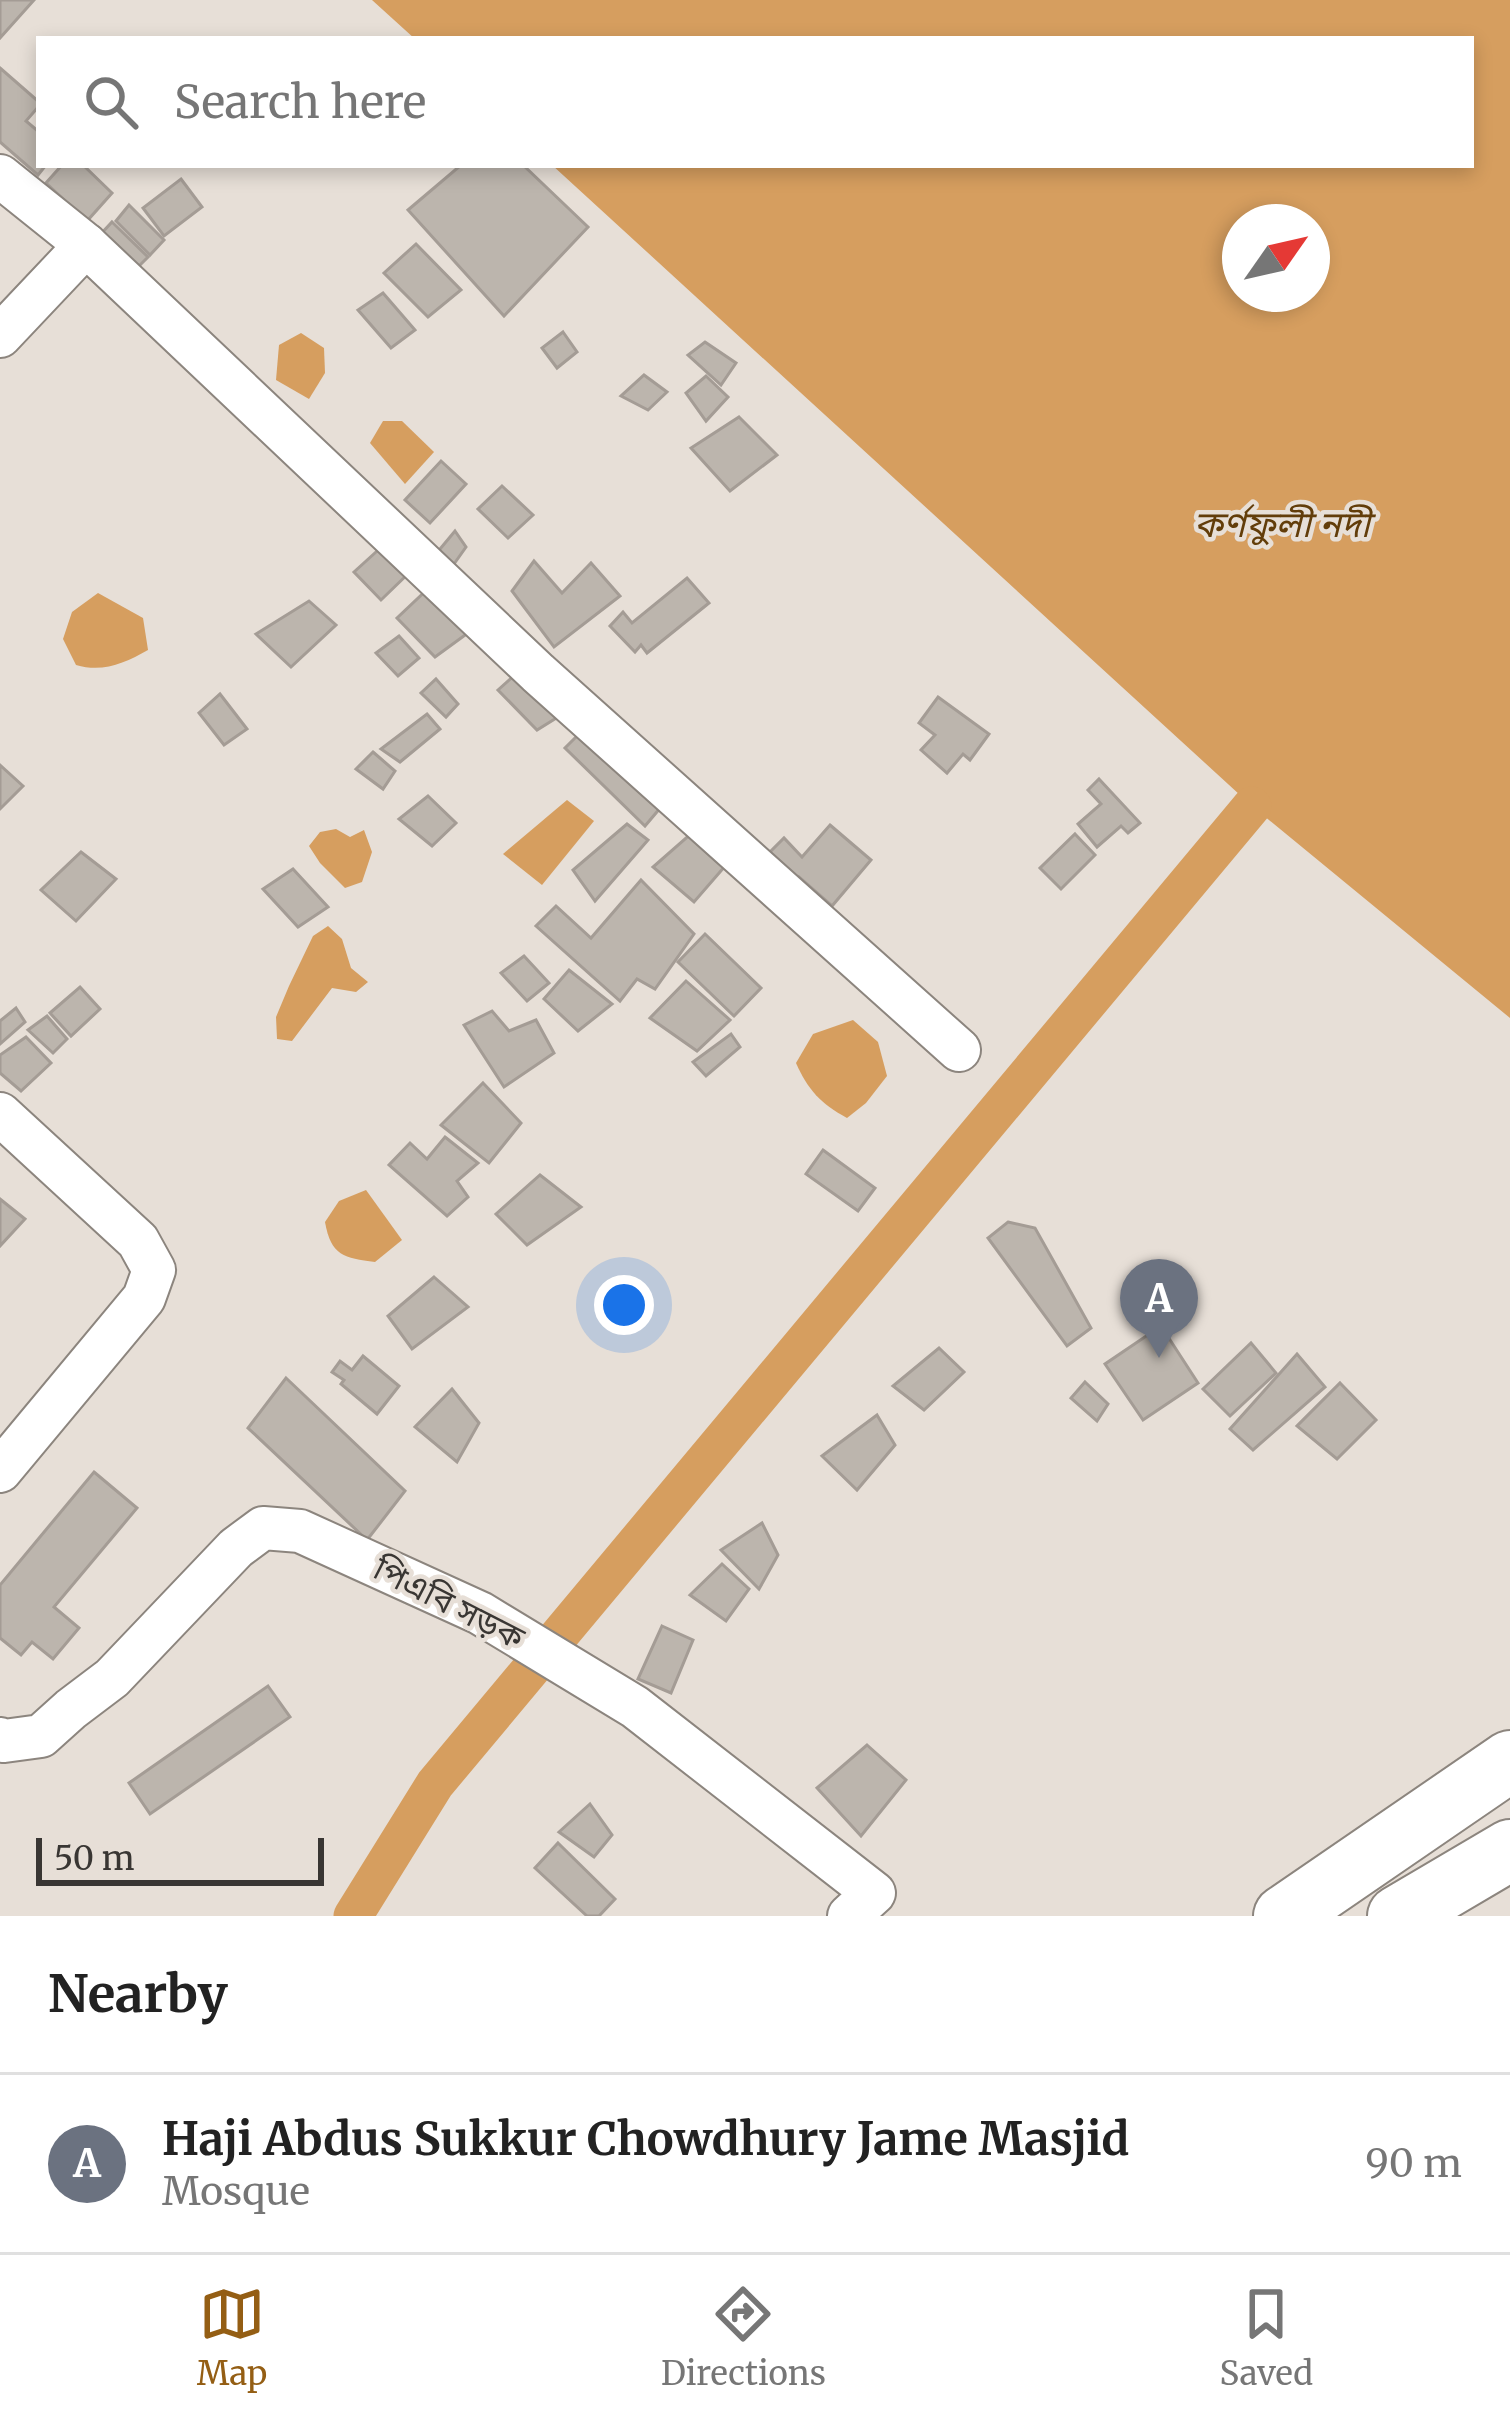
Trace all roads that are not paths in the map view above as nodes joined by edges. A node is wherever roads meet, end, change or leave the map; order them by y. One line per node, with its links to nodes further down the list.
1 (0, 176): 2 (street)
2 (86, 245): 3 (street); 4 (street)
3 (0, 336)
4 (959, 1049)
5 (0, 1114): 6 (street)
6 (0, 1471)
7 (0, 1738): 10 (street, পিএবি সড়ক)
8 (1510, 1761): 11 (highway)
9 (1510, 1850): 12 (highway)
10 (849, 1916)
11 (1284, 1916)
12 (1397, 1916)

